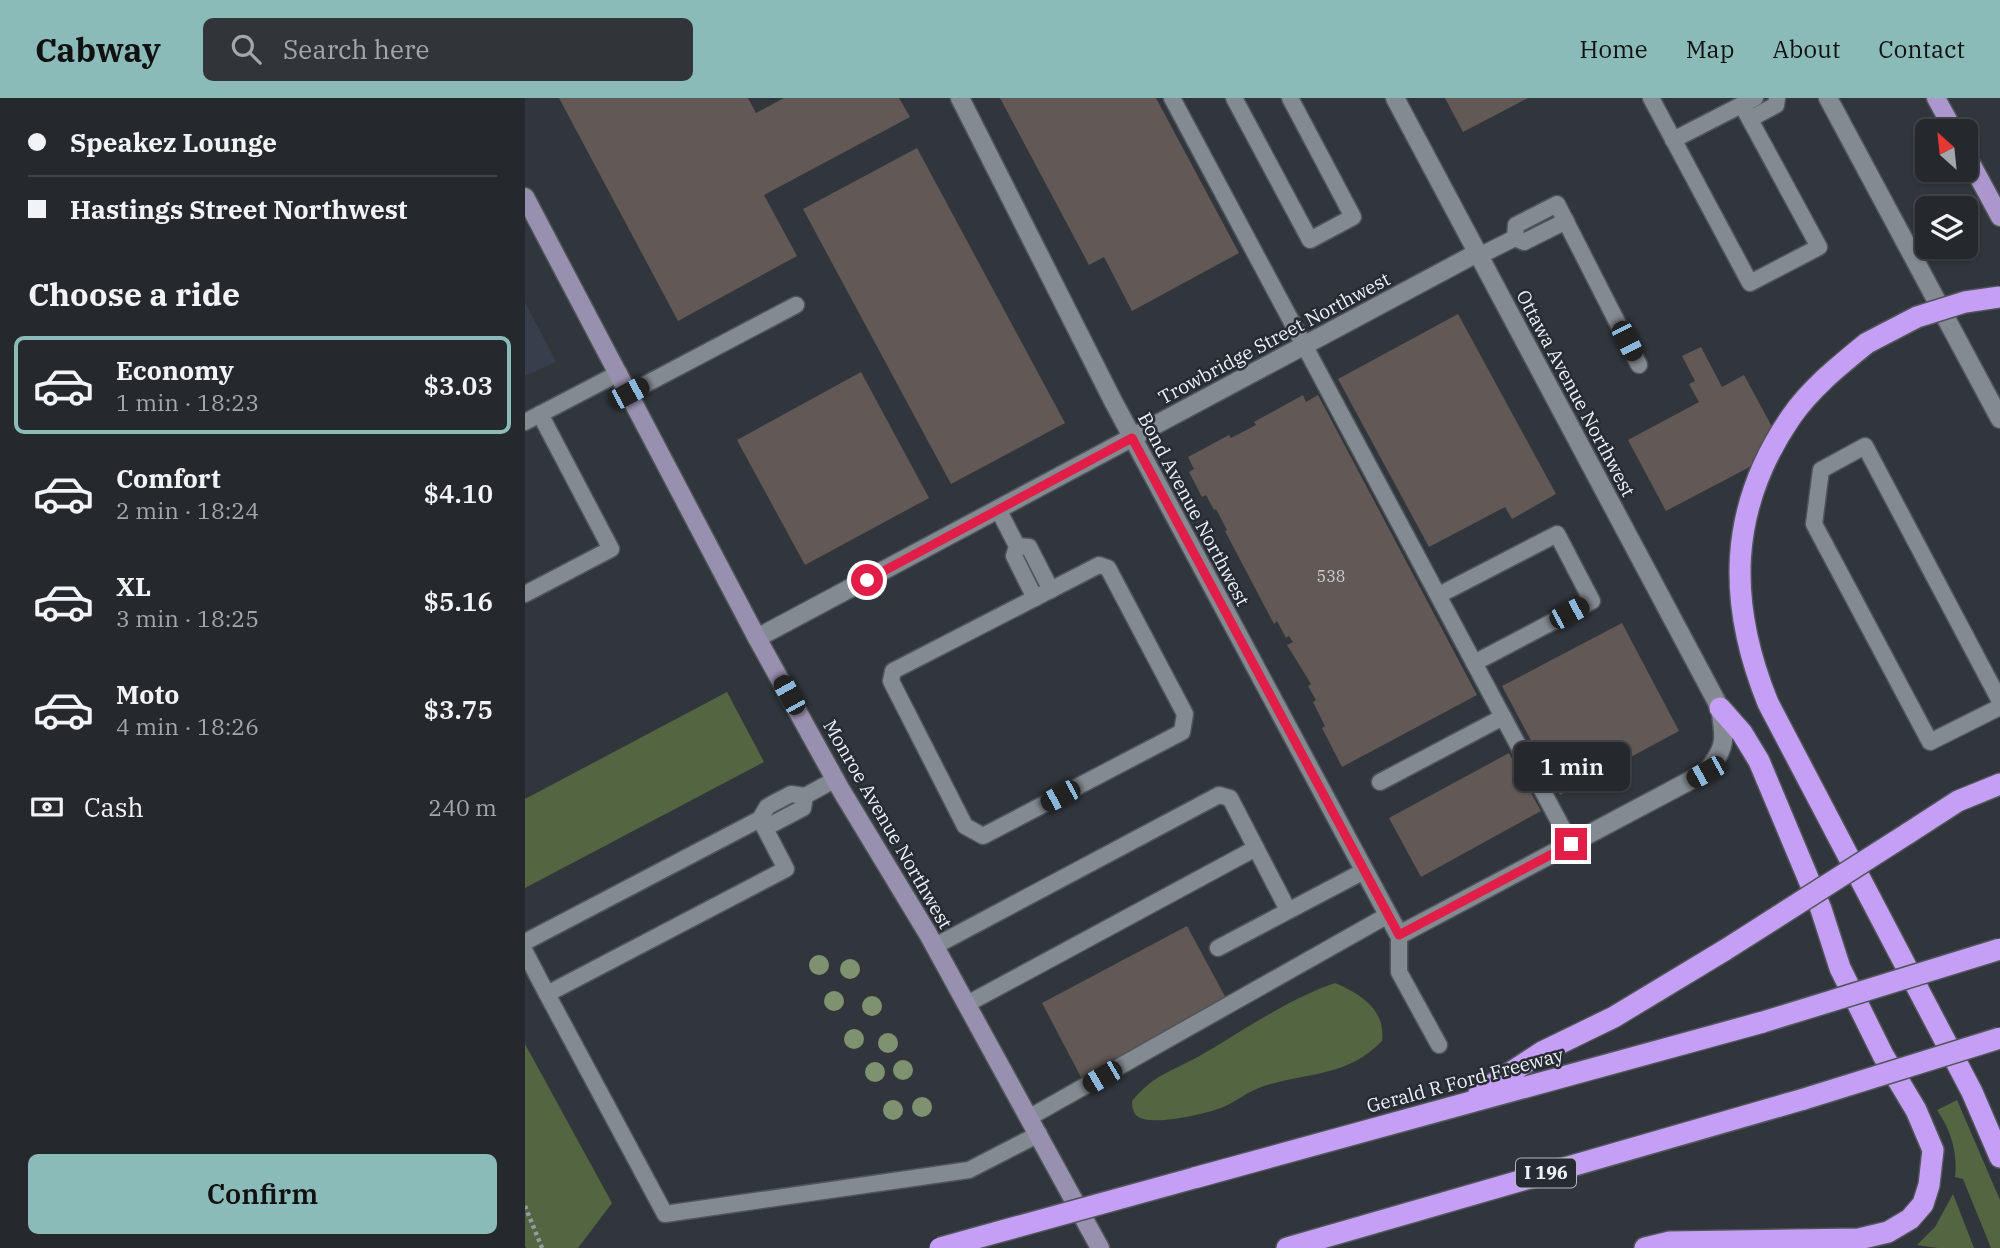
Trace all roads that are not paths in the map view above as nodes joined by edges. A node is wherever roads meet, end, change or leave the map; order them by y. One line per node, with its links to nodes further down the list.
1 (960, 98): 26 (street, Bond Avenue Northwest)
2 (1172, 98): 19 (lane)
3 (1234, 98): 4 (lane)
4 (1290, 98)
5 (1395, 98): 16 (street, Ottawa Avenue Northwest)
6 (1651, 98): 12 (lane)
7 (1777, 98): 10 (lane)
8 (1828, 98): 24 (street)
9 (1936, 98): 11 (main road)
10 (1749, 107): 12 (lane); 12 (lane)
11 (1947, 119)
12 (1673, 140)
13 (1978, 176): 15 (main road)
14 (525, 197): 21 (main road, Monroe Avenue Northwest)
15 (2000, 217)
16 (1478, 255): 19 (street, Trowbridge Street Northwest); 20 (lane); 37 (street, Ottawa Avenue Northwest)
17 (2000, 297): 61 (highway, bridge)
18 (796, 305): 22 (lane)
19 (1305, 345): 26 (street, Trowbridge Street Northwest); 31 (lane)
20 (1639, 365)
21 (619, 373): 22 (main road, Monroe Avenue Northwest); 23 (lane)
22 (629, 393): 33 (main road, Monroe Avenue Northwest)
23 (540, 414): 25 (lane); 30 (lane)
24 (2000, 419)
25 (525, 422)
26 (1132, 438): 27 (street, Trowbridge Street Northwest); 45 (street, Bond Avenue Northwest)
27 (999, 509): 28 (lane); 33 (street, Trowbridge Street Northwest)
28 (1017, 545): 29 (lane); 32 (lane)
29 (1051, 590): 32 (lane); 32 (lane)
30 (525, 594)
31 (1439, 595): 34 (lane); 34 (lane)
32 (1035, 598)
33 (757, 638): 39 (main road, Monroe Avenue Northwest)
34 (1475, 663): 38 (lane)
35 (1998, 693): 36 (lane)
36 (2000, 707)
37 (1720, 708): 43 (street); 65 (highway)
38 (1503, 717): 40 (lane); 43 (lane)
39 (836, 779): 42 (lane); 50 (main road, Monroe Avenue Northwest)
40 (1381, 782)
41 (1997, 784): 58 (highway, bridge)
42 (762, 824): 49 (lane); 54 (lane)
43 (1571, 844): 48 (street)
44 (1256, 848): 46 (lane); 50 (lane); 55 (lane)
45 (1364, 871): 46 (lane); 47 (street, Bond Avenue Northwest)
46 (1288, 911): 51 (lane)
47 (1388, 915): 48 (street, Bond Avenue Northwest); 59 (lane)
48 (1399, 935): 57 (lane)
49 (525, 942)
50 (935, 946): 55 (main road, Monroe Avenue Northwest)
51 (1218, 948)
52 (2000, 948): 58 (highway, Gerald R Ford Freeway, bridge)
53 (525, 951): 54 (lane)
54 (547, 994): 60 (lane)
55 (967, 1004): 59 (main road, Monroe Avenue Northwest)
56 (2000, 1038): 64 (highway, I 196, bridge)
57 (1439, 1045)
58 (1462, 1104): 62 (highway, Gerald R Ford Freeway, bridge)
59 (1030, 1117): 60 (main road, Monroe Avenue Northwest)
60 (1039, 1134): 63 (main road, Monroe Avenue Northwest)
61 (2000, 1157)
62 (940, 1248)
63 (1100, 1248)
64 (1287, 1248)
65 (1645, 1248)

